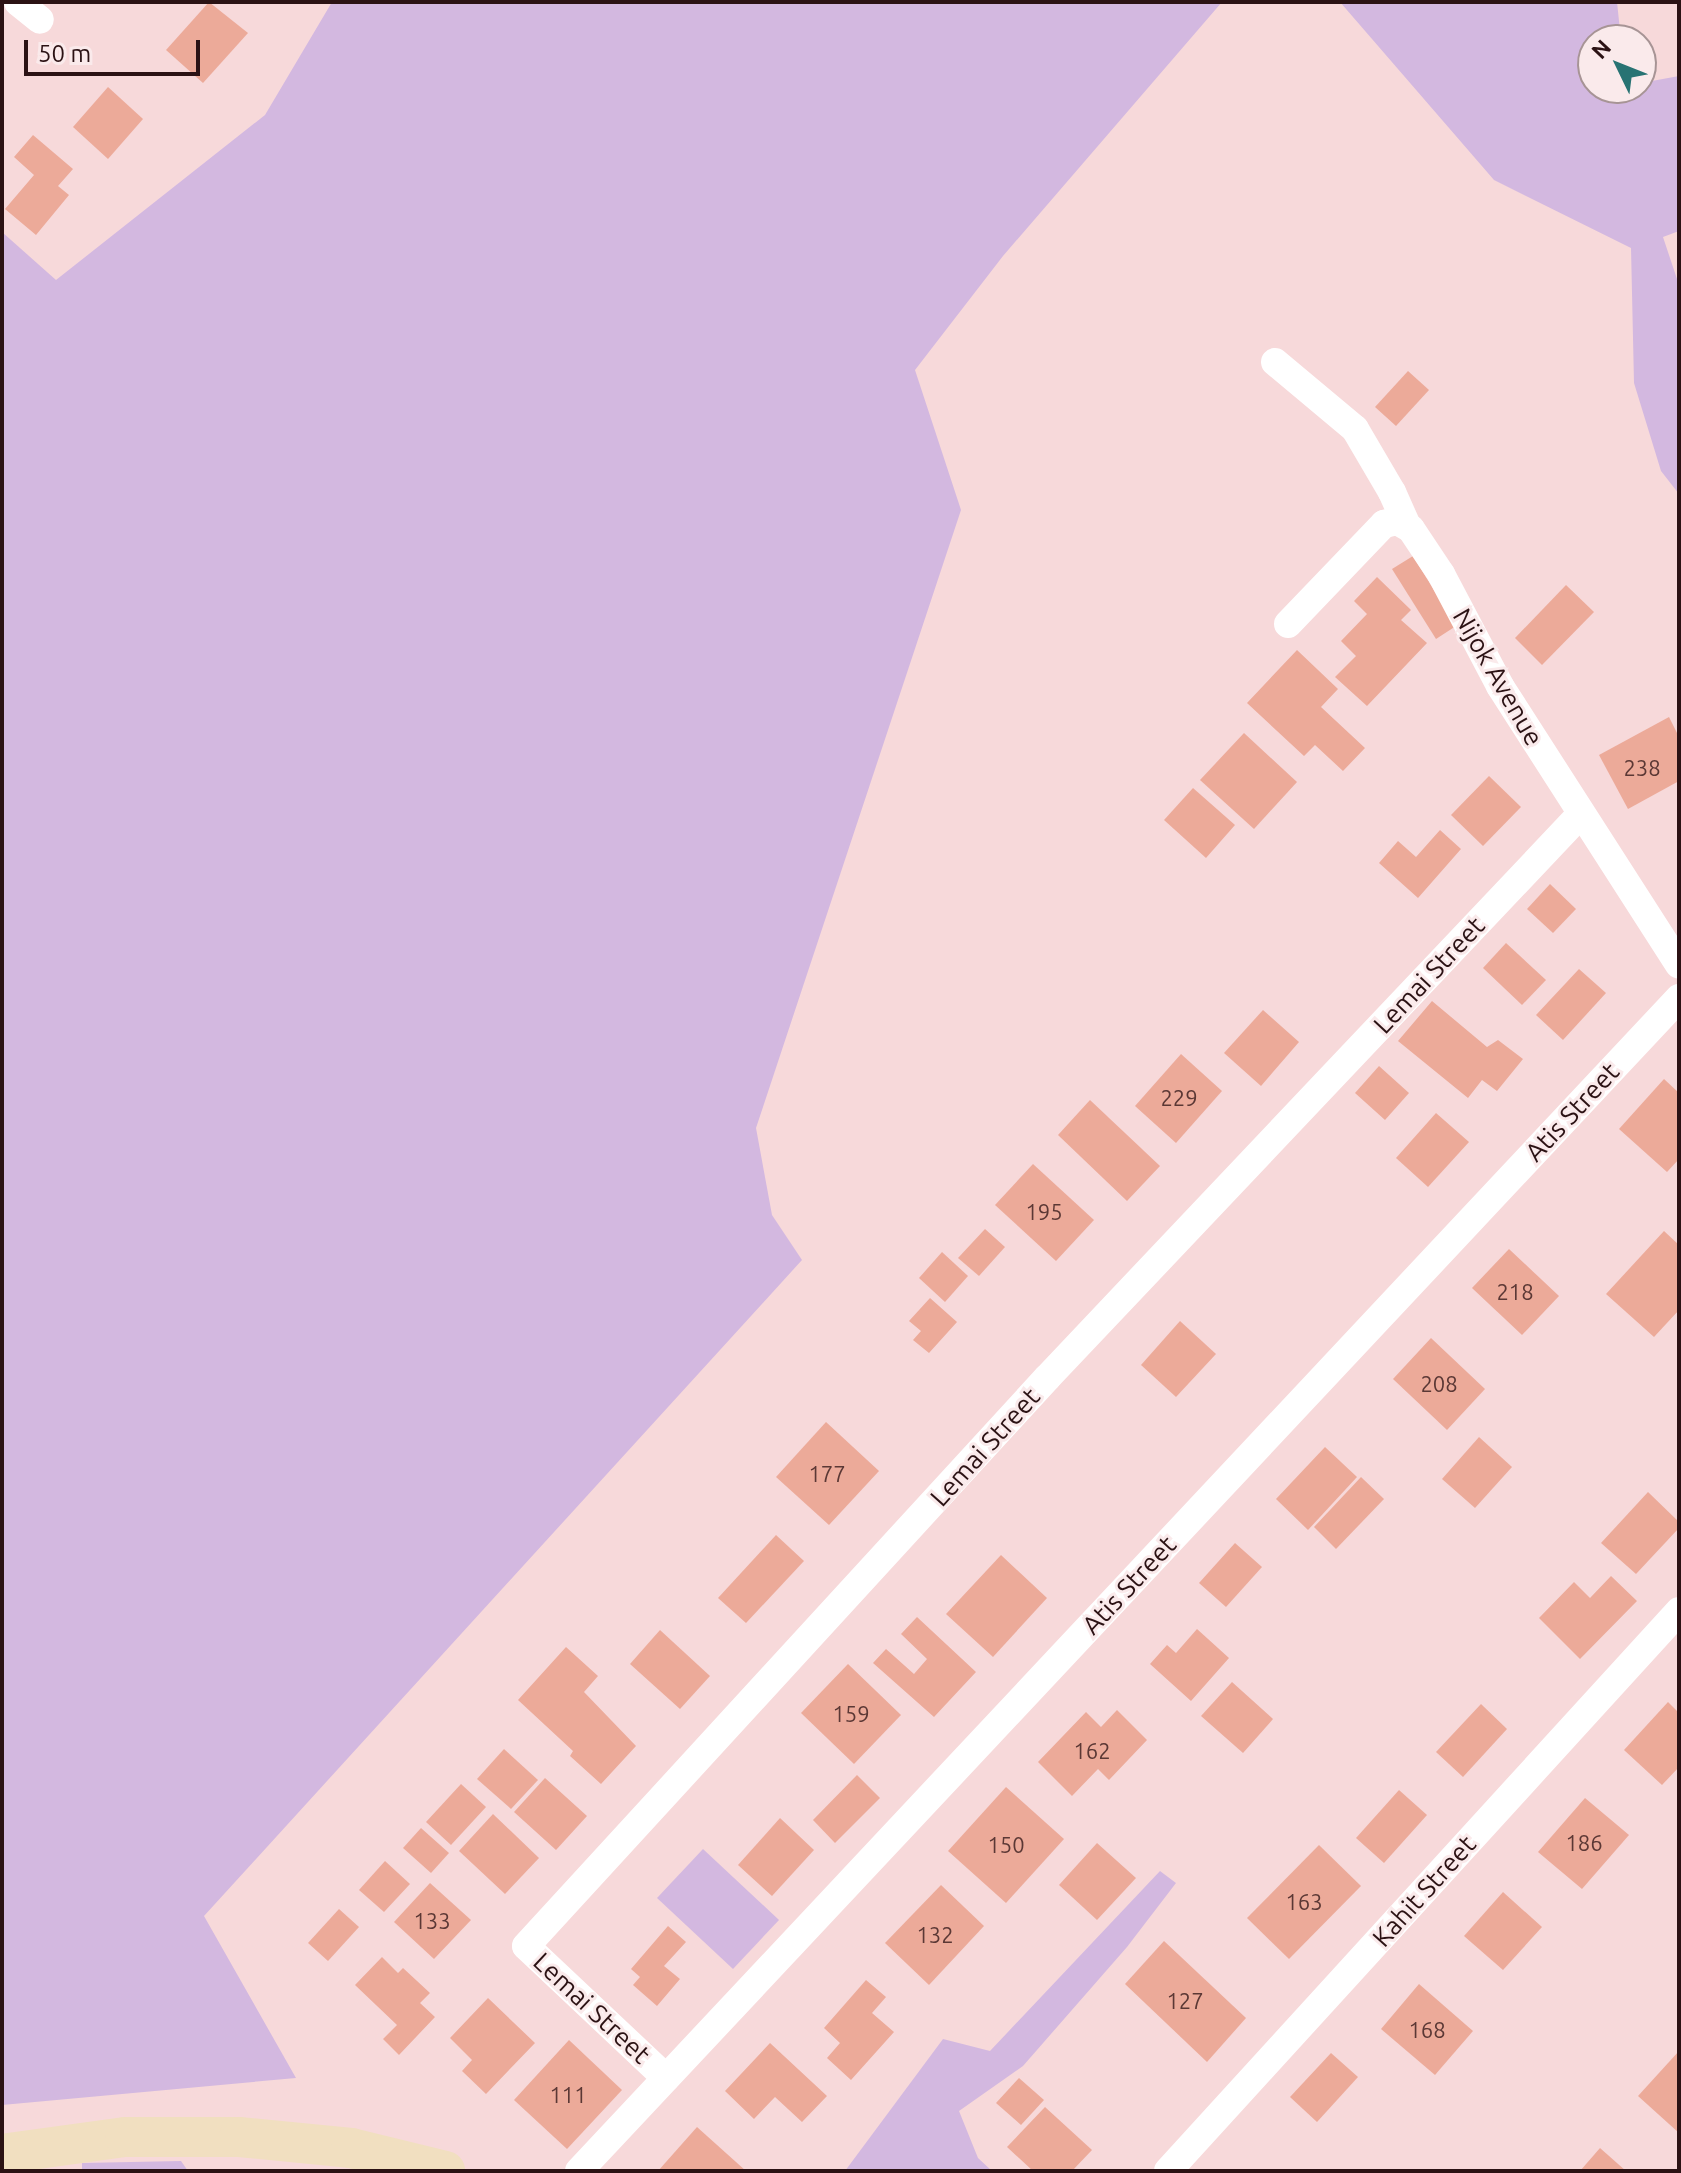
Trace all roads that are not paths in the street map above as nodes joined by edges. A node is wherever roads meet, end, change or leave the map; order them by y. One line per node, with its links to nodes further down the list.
1 (18, 2): 2 (street)
2 (40, 20)
3 (1275, 362): 4 (street, Nijok Avenue)
4 (1407, 526): 5 (street); 6 (street, Nijok Avenue)
5 (1288, 624)
6 (1581, 814): 7 (street, Nijok Avenue); 10 (street, Lemai Street)
7 (1679, 965)
8 (1679, 998): 10 (street, Atis Street)
9 (1679, 1611): 14 (street, Kahit Street)
10 (666, 2078): 13 (street, Atis Street)
11 (2, 2154): 12 (main road)
12 (445, 2171)
13 (579, 2171)
14 (1168, 2171)

